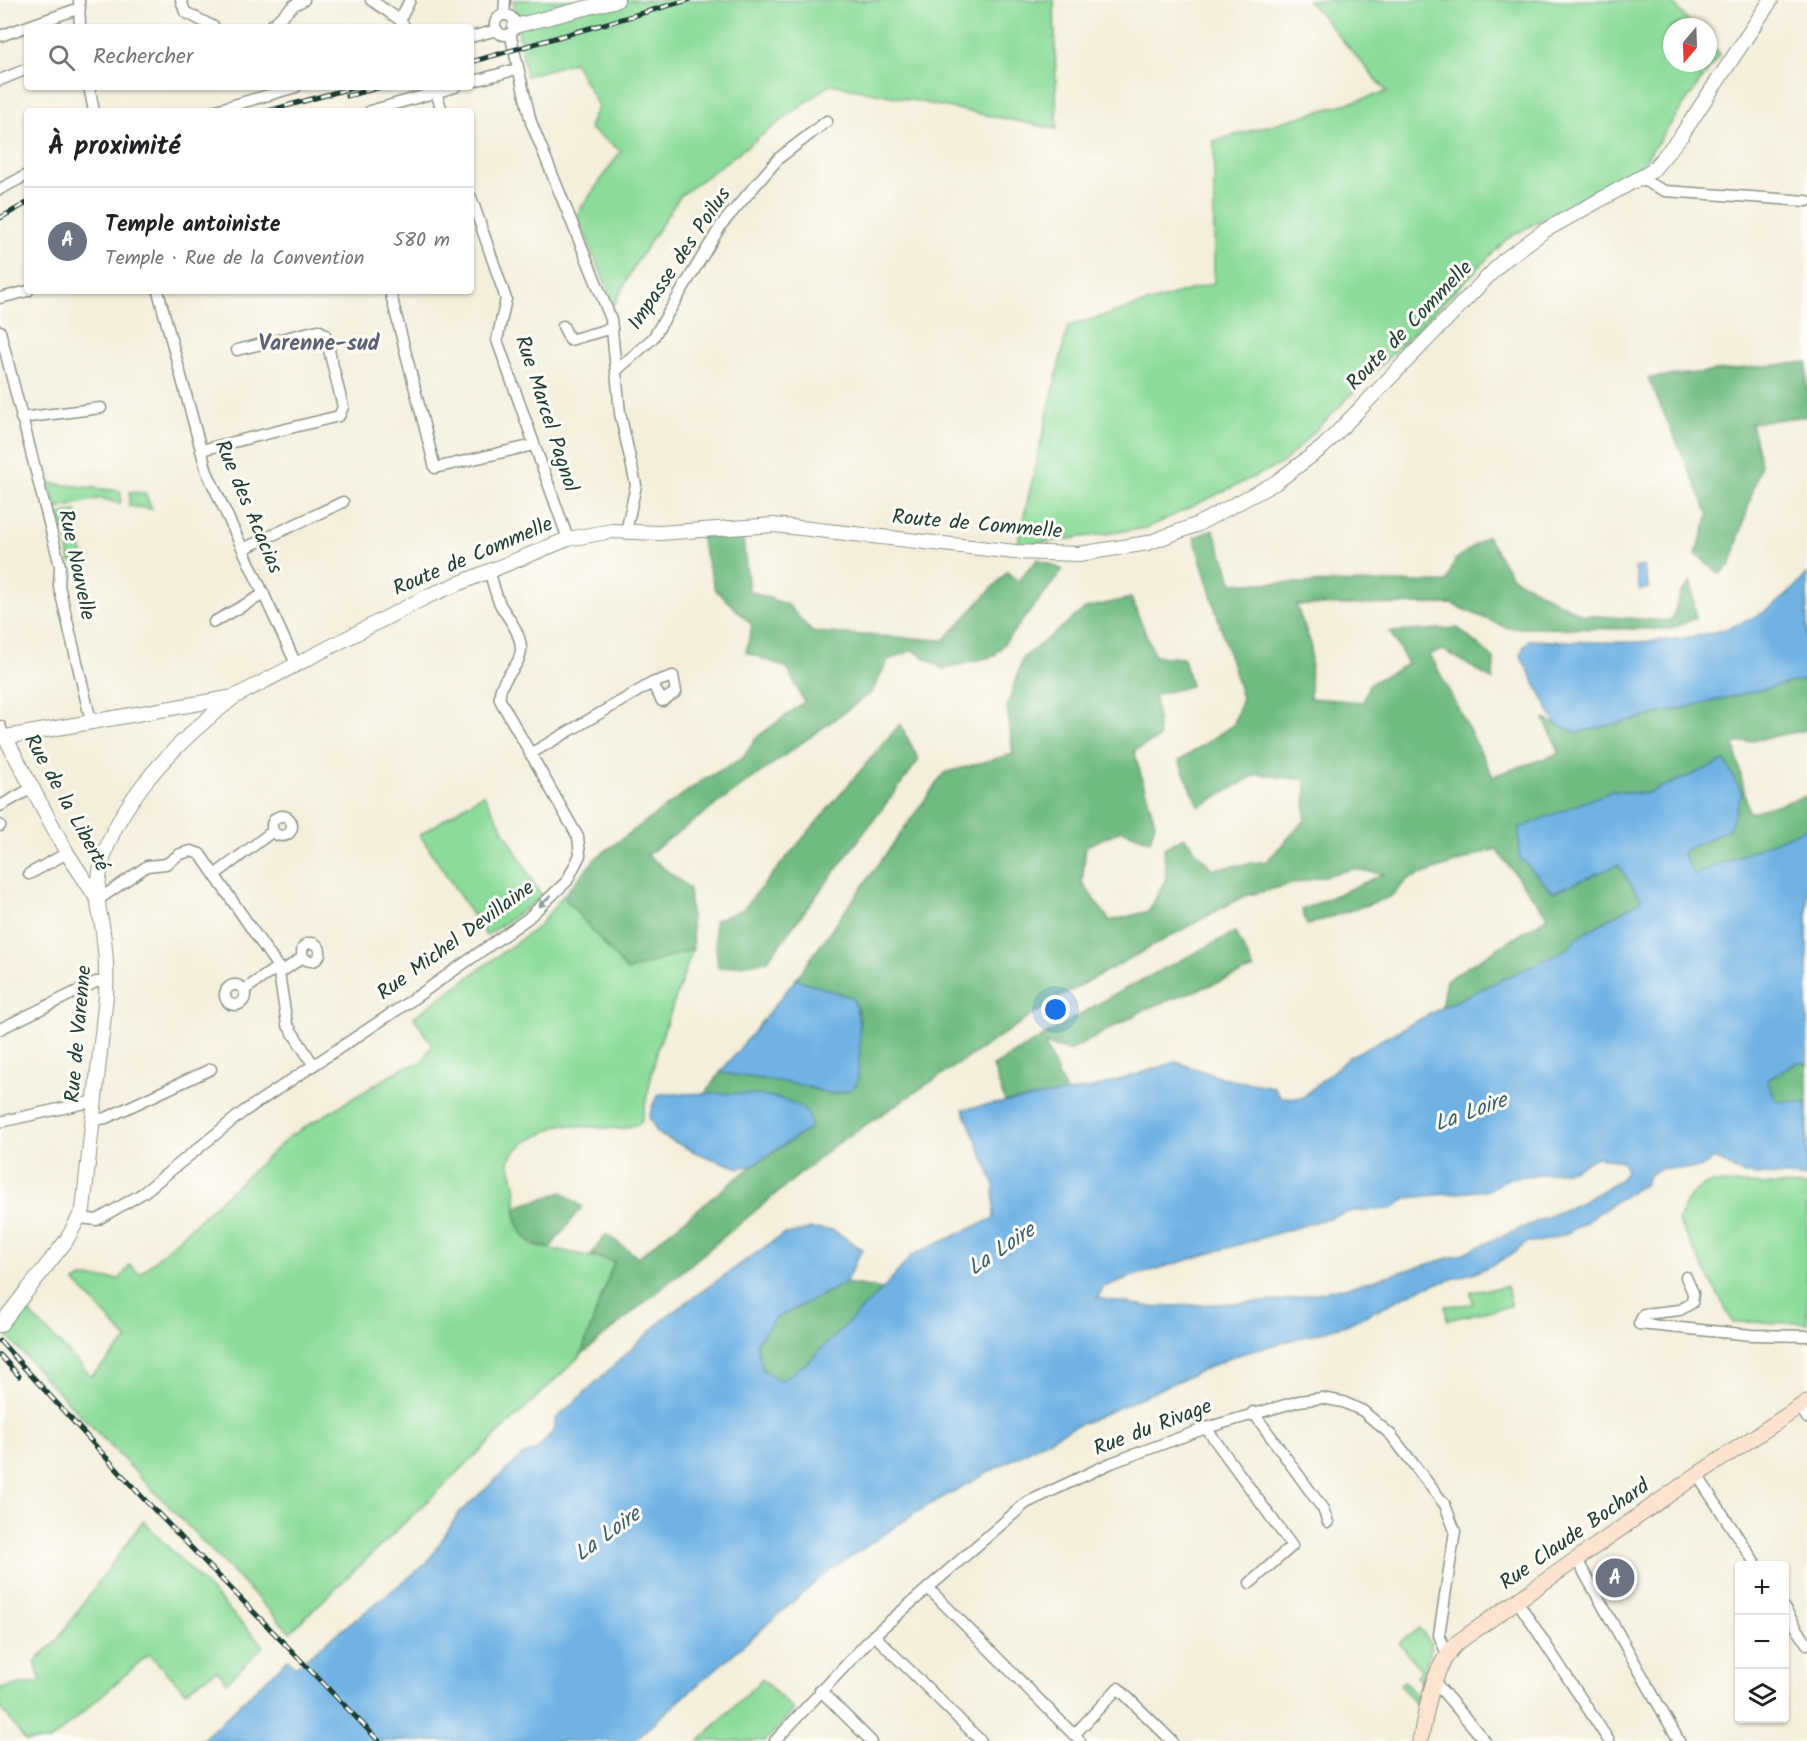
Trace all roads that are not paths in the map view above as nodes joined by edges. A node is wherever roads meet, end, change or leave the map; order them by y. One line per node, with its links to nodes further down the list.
1 (181, 0): 13 (street)
2 (304, 0): 14 (street)
3 (371, 0): 10 (street)
4 (410, 0): 10 (street)
5 (505, 0): 9 (street)
6 (617, 0): 17 (street)
7 (1771, 0): 35 (street, Route de Commelle)
8 (79, 4): 11 (street); 12 (street)
9 (504, 15): 16 (street); 17 (street)
10 (402, 23)
11 (30, 24)
12 (80, 24)
13 (208, 24)
14 (273, 24)
15 (24, 26): 18 (street)
16 (496, 30): 17 (street); 19 (street)
17 (512, 30): 20 (street)
18 (0, 36)
19 (474, 36)
20 (517, 69): 23 (street); 44 (street)
21 (24, 70): 22 (street)
22 (0, 80)
23 (474, 81)
24 (90, 90): 29 (street)
25 (276, 90): 27 (street)
26 (446, 90): 28 (street)
27 (256, 93): 30 (street)
28 (436, 93): 31 (street); 32 (street)
29 (93, 108)
30 (220, 108)
31 (381, 108)
32 (441, 108)
33 (826, 121): 47 (street, Impasse des Poilus)
34 (24, 177): 36 (street)
35 (1640, 179): 37 (street); 53 (street, Route de Commelle)
36 (0, 189)
37 (1807, 201)
38 (474, 206): 50 (street, Rue Marcel Pagnol)
39 (24, 292): 42 (street)
40 (159, 294): 51 (street, Rue des Acacias)
41 (391, 294): 50 (street)
42 (0, 298)
43 (563, 326): 44 (street)
44 (612, 328): 47 (street)
45 (0, 331): 49 (street, Rue Nouvelle)
46 (237, 350): 51 (street)
47 (617, 370): 53 (street)
48 (101, 408): 49 (street)
49 (21, 417): 62 (street, Rue Nouvelle)
50 (534, 445): 54 (street, Rue Marcel Pagnol)
51 (201, 450): 55 (street, Rue des Acacias)
52 (343, 502): 55 (street)
53 (626, 532): 54 (street, Route de Commelle)
54 (568, 539): 56 (street, Route de Commelle)
55 (243, 549): 57 (street, Rue des Acacias)
56 (489, 570): 59 (street, Route de Commelle); 64 (street, Rue Michel Devillaine)
57 (264, 594): 58 (street); 59 (street, Rue des Acacias)
58 (214, 622)
59 (297, 664): 61 (street, Route de Commelle)
60 (652, 683): 64 (street)
61 (234, 697): 62 (street, Route de Commelle); 71 (street, Rue de Varenne)
62 (91, 721): 63 (street, Route de Commelle)
63 (2, 734): 65 (street, Rue de la Liberté)
64 (530, 754): 77 (street, Rue Michel Devillaine, one-way to 77)
65 (32, 788): 66 (street); 68 (street, Rue de la Liberté)
66 (0, 806)
67 (273, 831): 70 (street)
68 (67, 853): 69 (street); 71 (street, Rue de la Liberté)
69 (29, 874)
70 (216, 874): 71 (street); 73 (street)
71 (98, 900): 74 (street, Rue de Varenne)
72 (303, 957): 73 (street)
73 (279, 970): 75 (street); 77 (street)
74 (106, 982): 76 (street); 79 (street, Rue de Varenne)
75 (244, 990)
76 (0, 1029)
77 (313, 1064): 82 (street, Rue Michel Devillaine)
78 (211, 1069): 80 (street)
79 (95, 1101): 80 (street, Rue de Varenne); 81 (street)
80 (93, 1120): 82 (street, Rue de Varenne)
81 (0, 1122)
82 (80, 1218): 84 (street, Rue de Varenne)
83 (1686, 1277): 85 (street)
84 (0, 1325)
85 (1807, 1336)
86 (1805, 1409): 89 (main road, Rue Claude Bochard)
87 (1253, 1412): 88 (street, Rue du Rivage); 90 (street); 99 (street, Rue du Rivage)
88 (1206, 1428): 93 (street); 94 (street, Rue du Rivage)
89 (1697, 1475): 91 (main road, Rue Claude Bochard); 92 (street)
90 (1328, 1522)
91 (1577, 1560): 95 (main road, Rue Claude Bochard); 110 (street)
92 (1754, 1561)
93 (1250, 1583)
94 (928, 1588): 97 (street, Rue du Rivage); 102 (street)
95 (1518, 1602): 99 (main road, Rue Claude Bochard); 109 (street)
96 (1789, 1615): 98 (street)
97 (874, 1635): 101 (street, Rue du Rivage); 105 (street)
98 (1807, 1644)
99 (1447, 1654): 100 (main road, Rue Claude Bochard)
100 (1433, 1680): 107 (main road, Rue Claude Bochard); 108 (street)
101 (820, 1690): 103 (street, Rue du Rivage); 104 (street)
102 (1077, 1738): 106 (street)
103 (775, 1741)
104 (871, 1741)
105 (981, 1741)
106 (1172, 1741)
107 (1420, 1741)
108 (1485, 1741)
109 (1609, 1741)
110 (1679, 1741)

